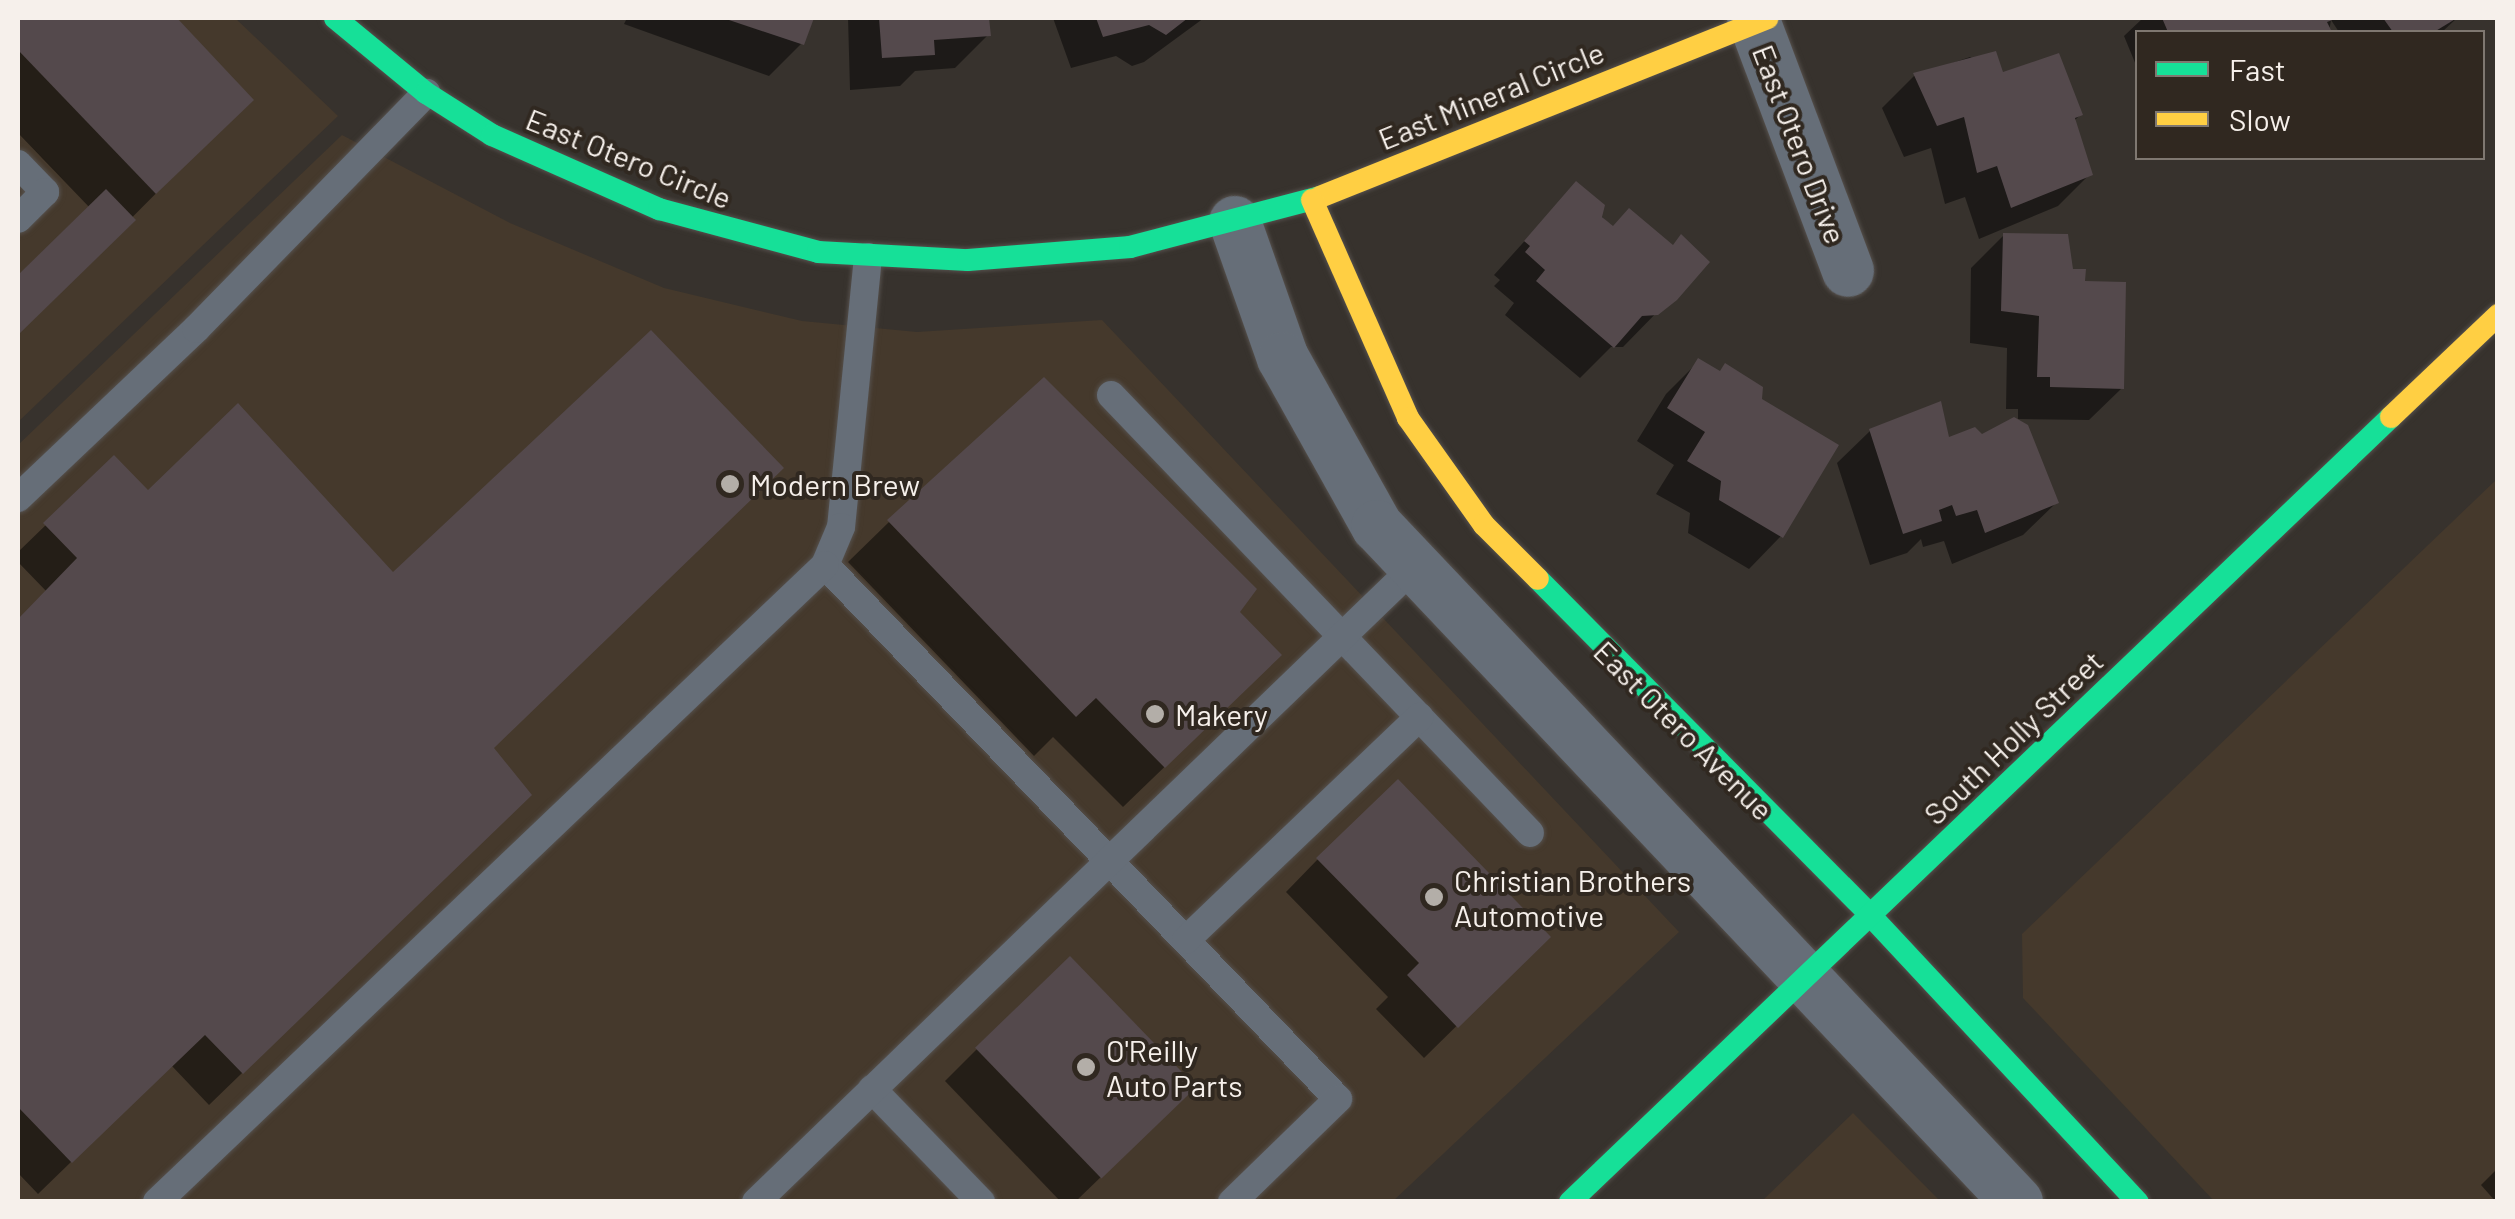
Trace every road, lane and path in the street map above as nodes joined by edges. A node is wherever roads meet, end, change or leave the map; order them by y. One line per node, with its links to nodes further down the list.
1 (335, 18): 3 (street, East Otero Circle)
2 (1758, 19): 5 (street, East Mineral Circle); 9 (street, East Otero Drive)
3 (426, 93): 8 (street, East Otero Circle); 12 (lane)
4 (18, 164): 6 (lane)
5 (1312, 200): 7 (street, East Mineral Circle); 19 (street, East Otero Avenue)
6 (18, 219)
7 (1235, 222): 8 (street, East Otero Circle); 14 (street)
8 (868, 258): 13 (lane)
9 (1848, 271)
10 (2498, 315): 19 (street, South Holly Street)
11 (1111, 395): 15 (lane)
12 (18, 498)
13 (825, 565): 18 (lane); 23 (lane)
14 (1412, 569): 15 (lane); 21 (street)
15 (1342, 636): 16 (lane); 18 (lane)
16 (1420, 717): 17 (lane); 20 (lane)
17 (1530, 833)
18 (1109, 860): 20 (lane); 22 (lane)
19 (1870, 915): 21 (street, South Holly Street); 29 (street, East Otero Avenue)
20 (1186, 940): 26 (lane)
21 (1804, 977): 27 (street, South Holly Street); 28 (street)
22 (872, 1089): 24 (lane); 25 (lane)
23 (158, 1202)
24 (756, 1202)
25 (981, 1202)
26 (1232, 1202)
27 (1570, 1202)
28 (2017, 1202)
29 (2138, 1202)

